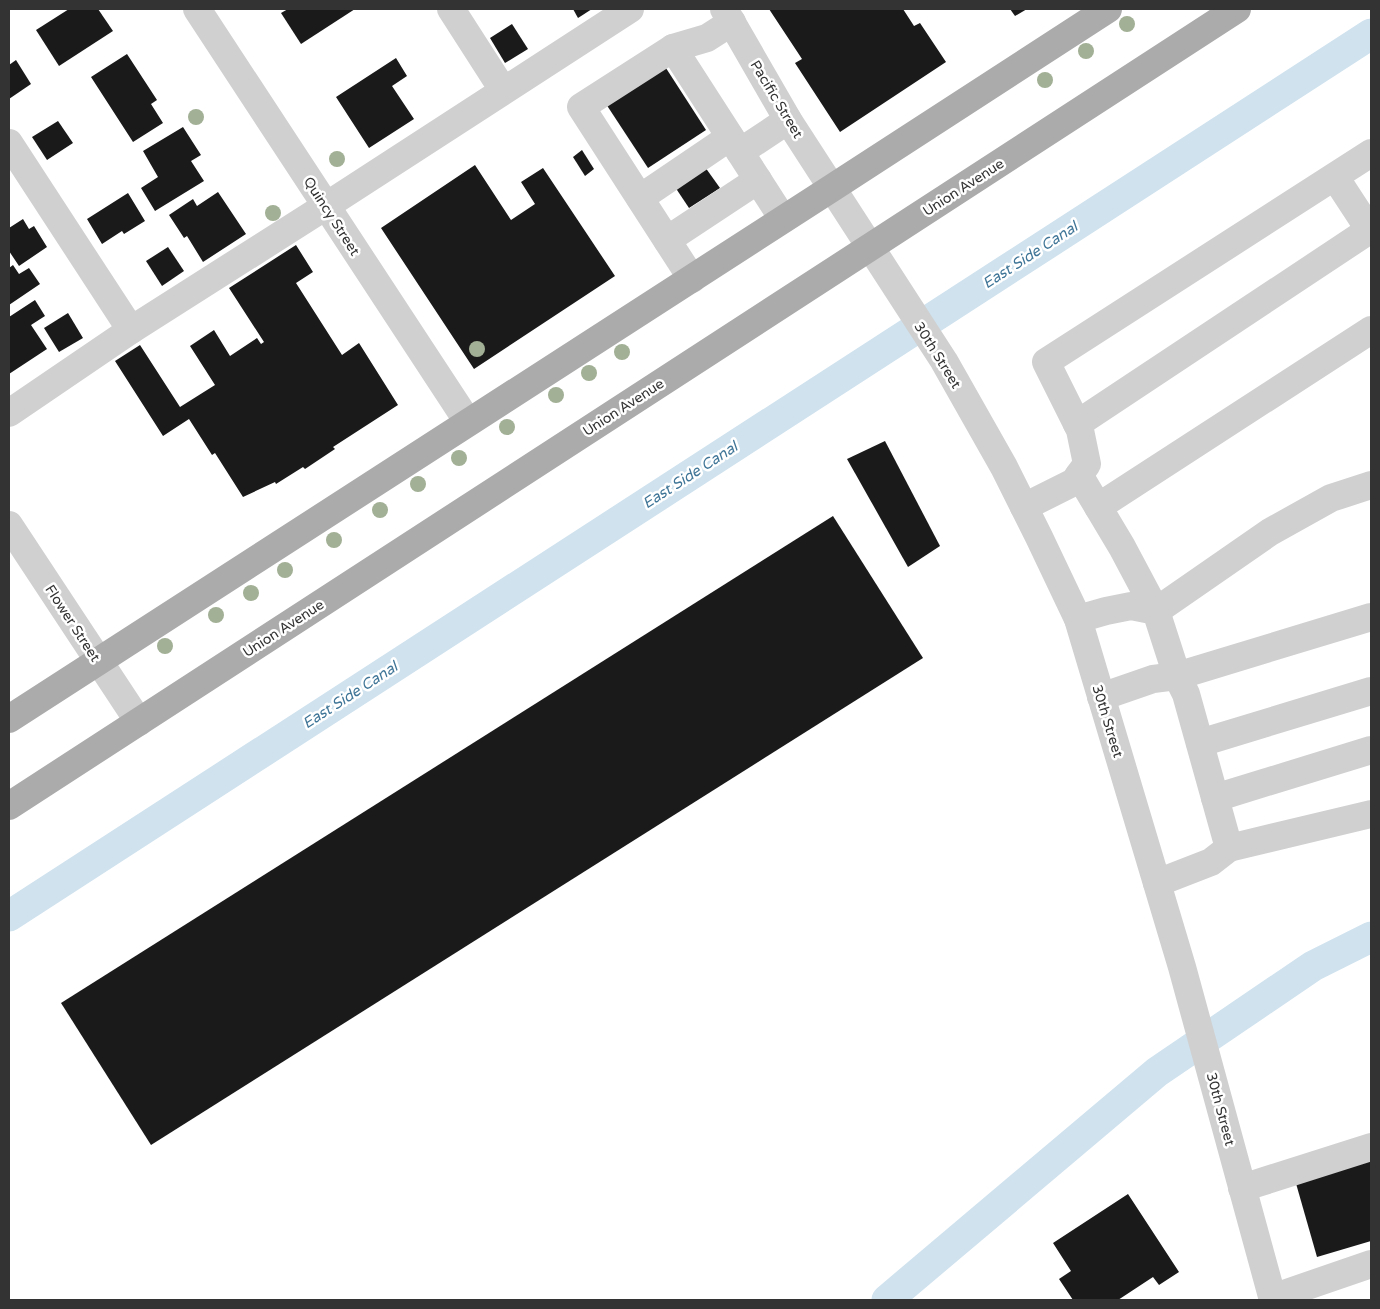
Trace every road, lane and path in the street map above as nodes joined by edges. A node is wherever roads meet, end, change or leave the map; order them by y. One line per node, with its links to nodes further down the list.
1 (197, 9): 17 (street, Quincy Street)
2 (451, 9): 8 (street)
3 (630, 9): 8 (street)
4 (1108, 9): 15 (main road)
5 (1237, 9): 21 (main road, Union Avenue)
6 (728, 15): 7 (street); 9 (street, Pacific Street)
7 (673, 48): 11 (street); 16 (street)
8 (503, 90): 17 (street)
9 (788, 120): 11 (street); 15 (street, Pacific Street)
10 (9, 143): 23 (street)
11 (735, 145): 14 (street); 16 (street)
12 (1371, 153): 13 (street)
13 (1334, 176): 19 (street); 27 (street)
14 (758, 180): 18 (street); 20 (street)
15 (832, 188): 18 (main road); 21 (street, 30th Street)
16 (640, 198): 20 (street)
17 (326, 206): 23 (street); 26 (street, Quincy Street)
18 (783, 220): 22 (main road)
19 (1371, 231): 27 (street)
20 (667, 240): 22 (street)
21 (870, 247): 30 (street, 30th Street); 41 (main road, Union Avenue)
22 (692, 278): 26 (main road)
23 (131, 330): 25 (street)
24 (1371, 330): 31 (street)
25 (9, 413)
26 (468, 422): 36 (main road)
27 (1077, 424): 28 (street)
28 (1079, 475): 30 (street); 31 (street)
29 (1371, 485): 33 (street)
30 (1024, 507): 35 (street, 30th Street)
31 (1098, 507): 33 (street)
32 (9, 525): 36 (street, Flower Street)
33 (1156, 611): 35 (street); 37 (street)
34 (1371, 617): 37 (street)
35 (1078, 619): 39 (street, 30th Street)
36 (98, 661): 40 (main road); 41 (street, Flower Street)
37 (1177, 676): 39 (street); 42 (street)
38 (1371, 691): 42 (street)
39 (1101, 697): 48 (street, 30th Street)
40 (9, 719)
41 (139, 722): 45 (main road, Union Avenue)
42 (1200, 743): 44 (street)
43 (1371, 750): 44 (street)
44 (1215, 798): 47 (street)
45 (9, 806)
46 (1371, 814): 47 (street)
47 (1229, 848): 48 (street)
48 (1157, 883): 50 (street, 30th Street)
49 (1371, 1148): 50 (street)
50 (1242, 1188): 52 (street, 30th Street)
51 (1371, 1264): 52 (street)
52 (1272, 1299)

